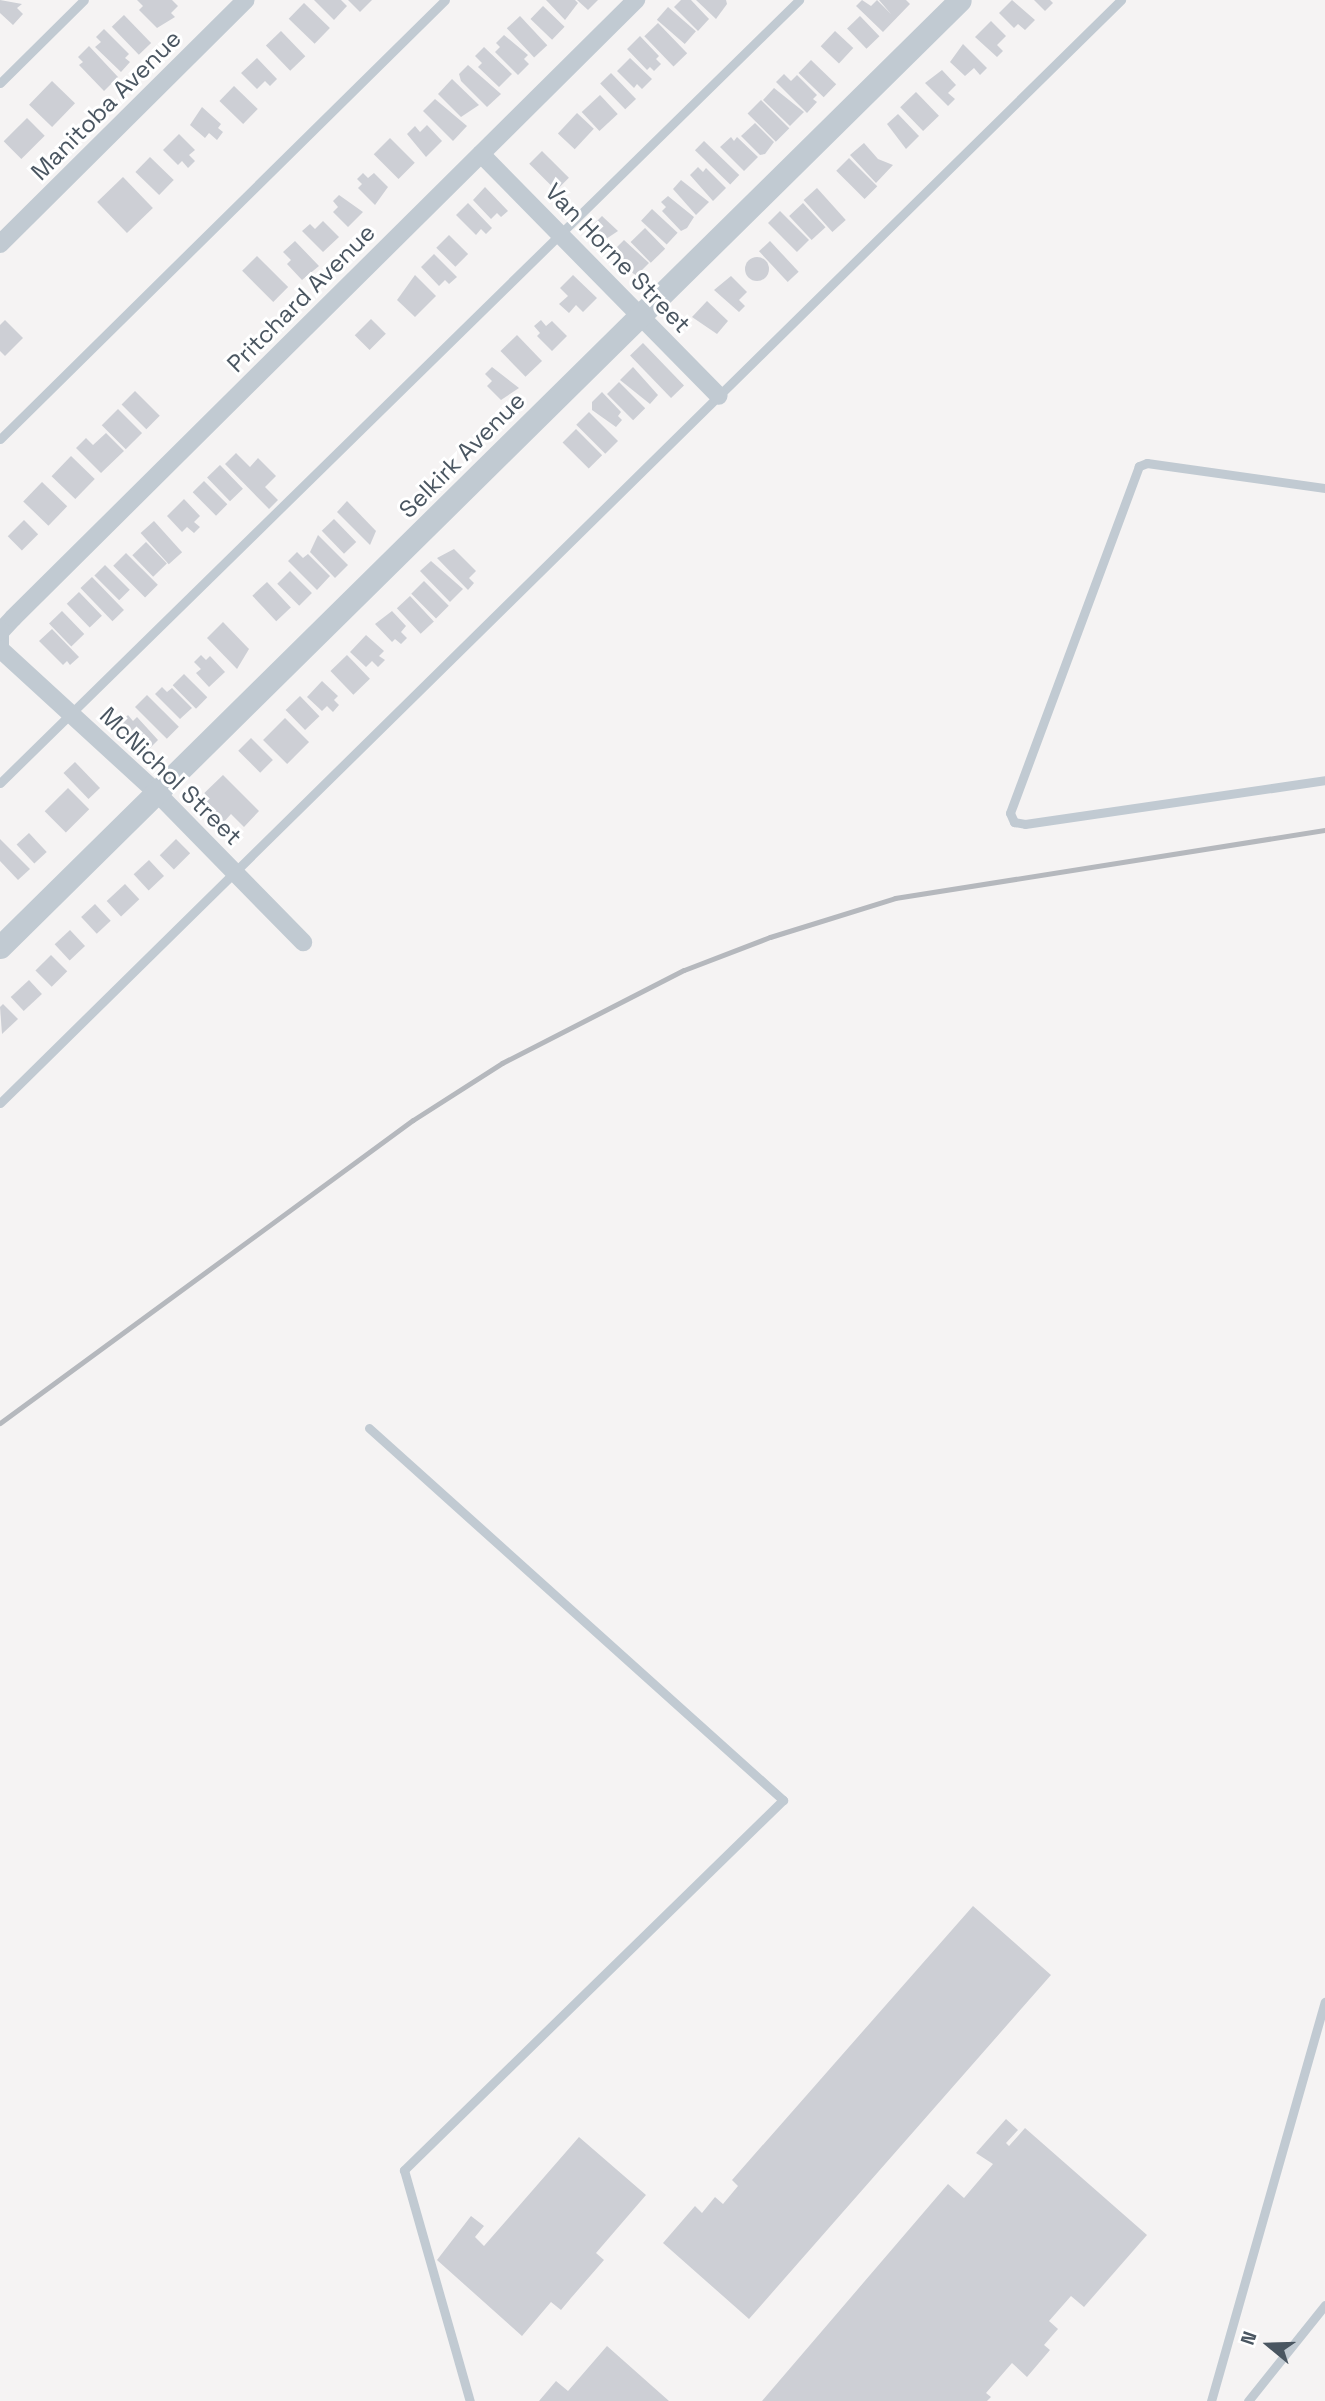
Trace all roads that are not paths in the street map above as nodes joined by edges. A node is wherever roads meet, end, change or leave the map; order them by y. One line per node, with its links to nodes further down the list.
1 (84, 0): 8 (lane)
2 (246, 0): 11 (street, Manitoba Avenue)
3 (445, 0): 14 (lane)
4 (636, 0): 9 (street, Pritchard Avenue)
5 (799, 0): 10 (lane)
6 (960, 0): 12 (street, Selkirk Avenue)
7 (1121, 0): 13 (lane)
8 (0, 83)
9 (481, 154): 10 (street, Van Horne Street); 16 (street, Pritchard Avenue)
10 (560, 234): 12 (street, Van Horne Street); 18 (lane)
11 (0, 244)
12 (640, 316): 13 (street, Van Horne Street); 21 (street, Selkirk Avenue)
13 (719, 396): 22 (lane)
14 (0, 439)
15 (1325, 488): 19 (lane)
16 (0, 632): 17 (street)
17 (0, 647): 18 (street, McNichol Street)
18 (71, 712): 20 (lane); 21 (street, McNichol Street)
19 (1325, 780)
20 (0, 783)
21 (157, 793): 22 (street, McNichol Street); 24 (street, Selkirk Avenue)
22 (235, 872): 23 (street, McNichol Street); 25 (lane)
23 (303, 942)
24 (0, 947)
25 (0, 1103)
26 (369, 1428): 29 (lane)
27 (1325, 2003): 30 (lane)
28 (1325, 2305): 31 (lane)
29 (470, 2401)
30 (1211, 2401)
31 (1248, 2401)

